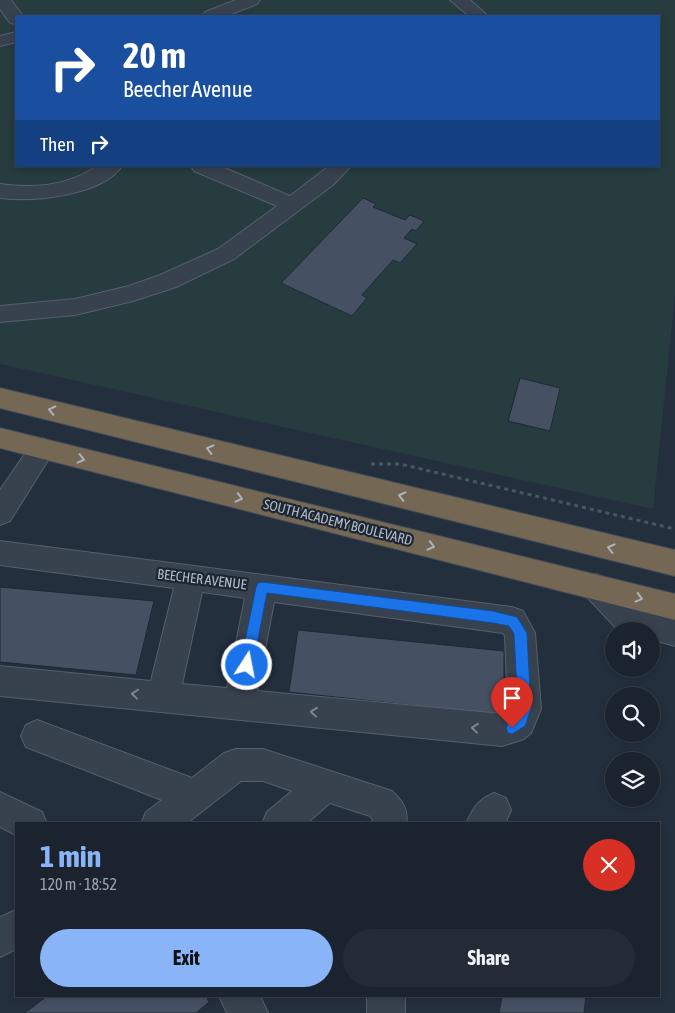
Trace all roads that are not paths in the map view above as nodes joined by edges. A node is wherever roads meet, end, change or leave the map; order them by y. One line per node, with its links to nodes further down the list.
1 (2, 0): 6 (street)
2 (251, 0): 4 (street)
3 (458, 0): 5 (street)
4 (214, 15)
5 (478, 15)
6 (15, 17)
7 (15, 37): 8 (street)
8 (0, 41)
9 (110, 167): 12 (street)
10 (203, 167): 13 (street)
11 (340, 167): 13 (street)
12 (0, 191)
13 (293, 205): 14 (street)
14 (0, 314)
15 (0, 398): 20 (highway, one-way to 15)
16 (0, 438): 17 (highway, SOUTH ACADEMY BOULEVARD)
17 (42, 449): 18 (street); 23 (highway, SOUTH ACADEMY BOULEVARD, one-way to 23)
18 (0, 513)
19 (0, 554): 21 (street, BEECHER AVENUE)
20 (675, 563)
21 (191, 578): 22 (street, BEECHER AVENUE); 27 (street)
22 (262, 587): 28 (street); 28 (street, BEECHER AVENUE, one-way to 28)
23 (596, 587): 24 (highway, SOUTH ACADEMY BOULEVARD, one-way to 24); 25 (street)
24 (675, 607)
25 (675, 632)
26 (0, 681): 27 (street, one-way to 26)
27 (163, 697): 28 (street)
28 (239, 705)
29 (38, 736): 31 (street)
30 (326, 785): 31 (street); 35 (street); 36 (street)
31 (195, 796): 34 (street)
32 (0, 809): 33 (street)
33 (26, 822)
34 (161, 822)
35 (281, 822)
36 (390, 822)
37 (239, 997): 39 (street)
38 (386, 997): 40 (street)
39 (249, 1013)
40 (386, 1013)

